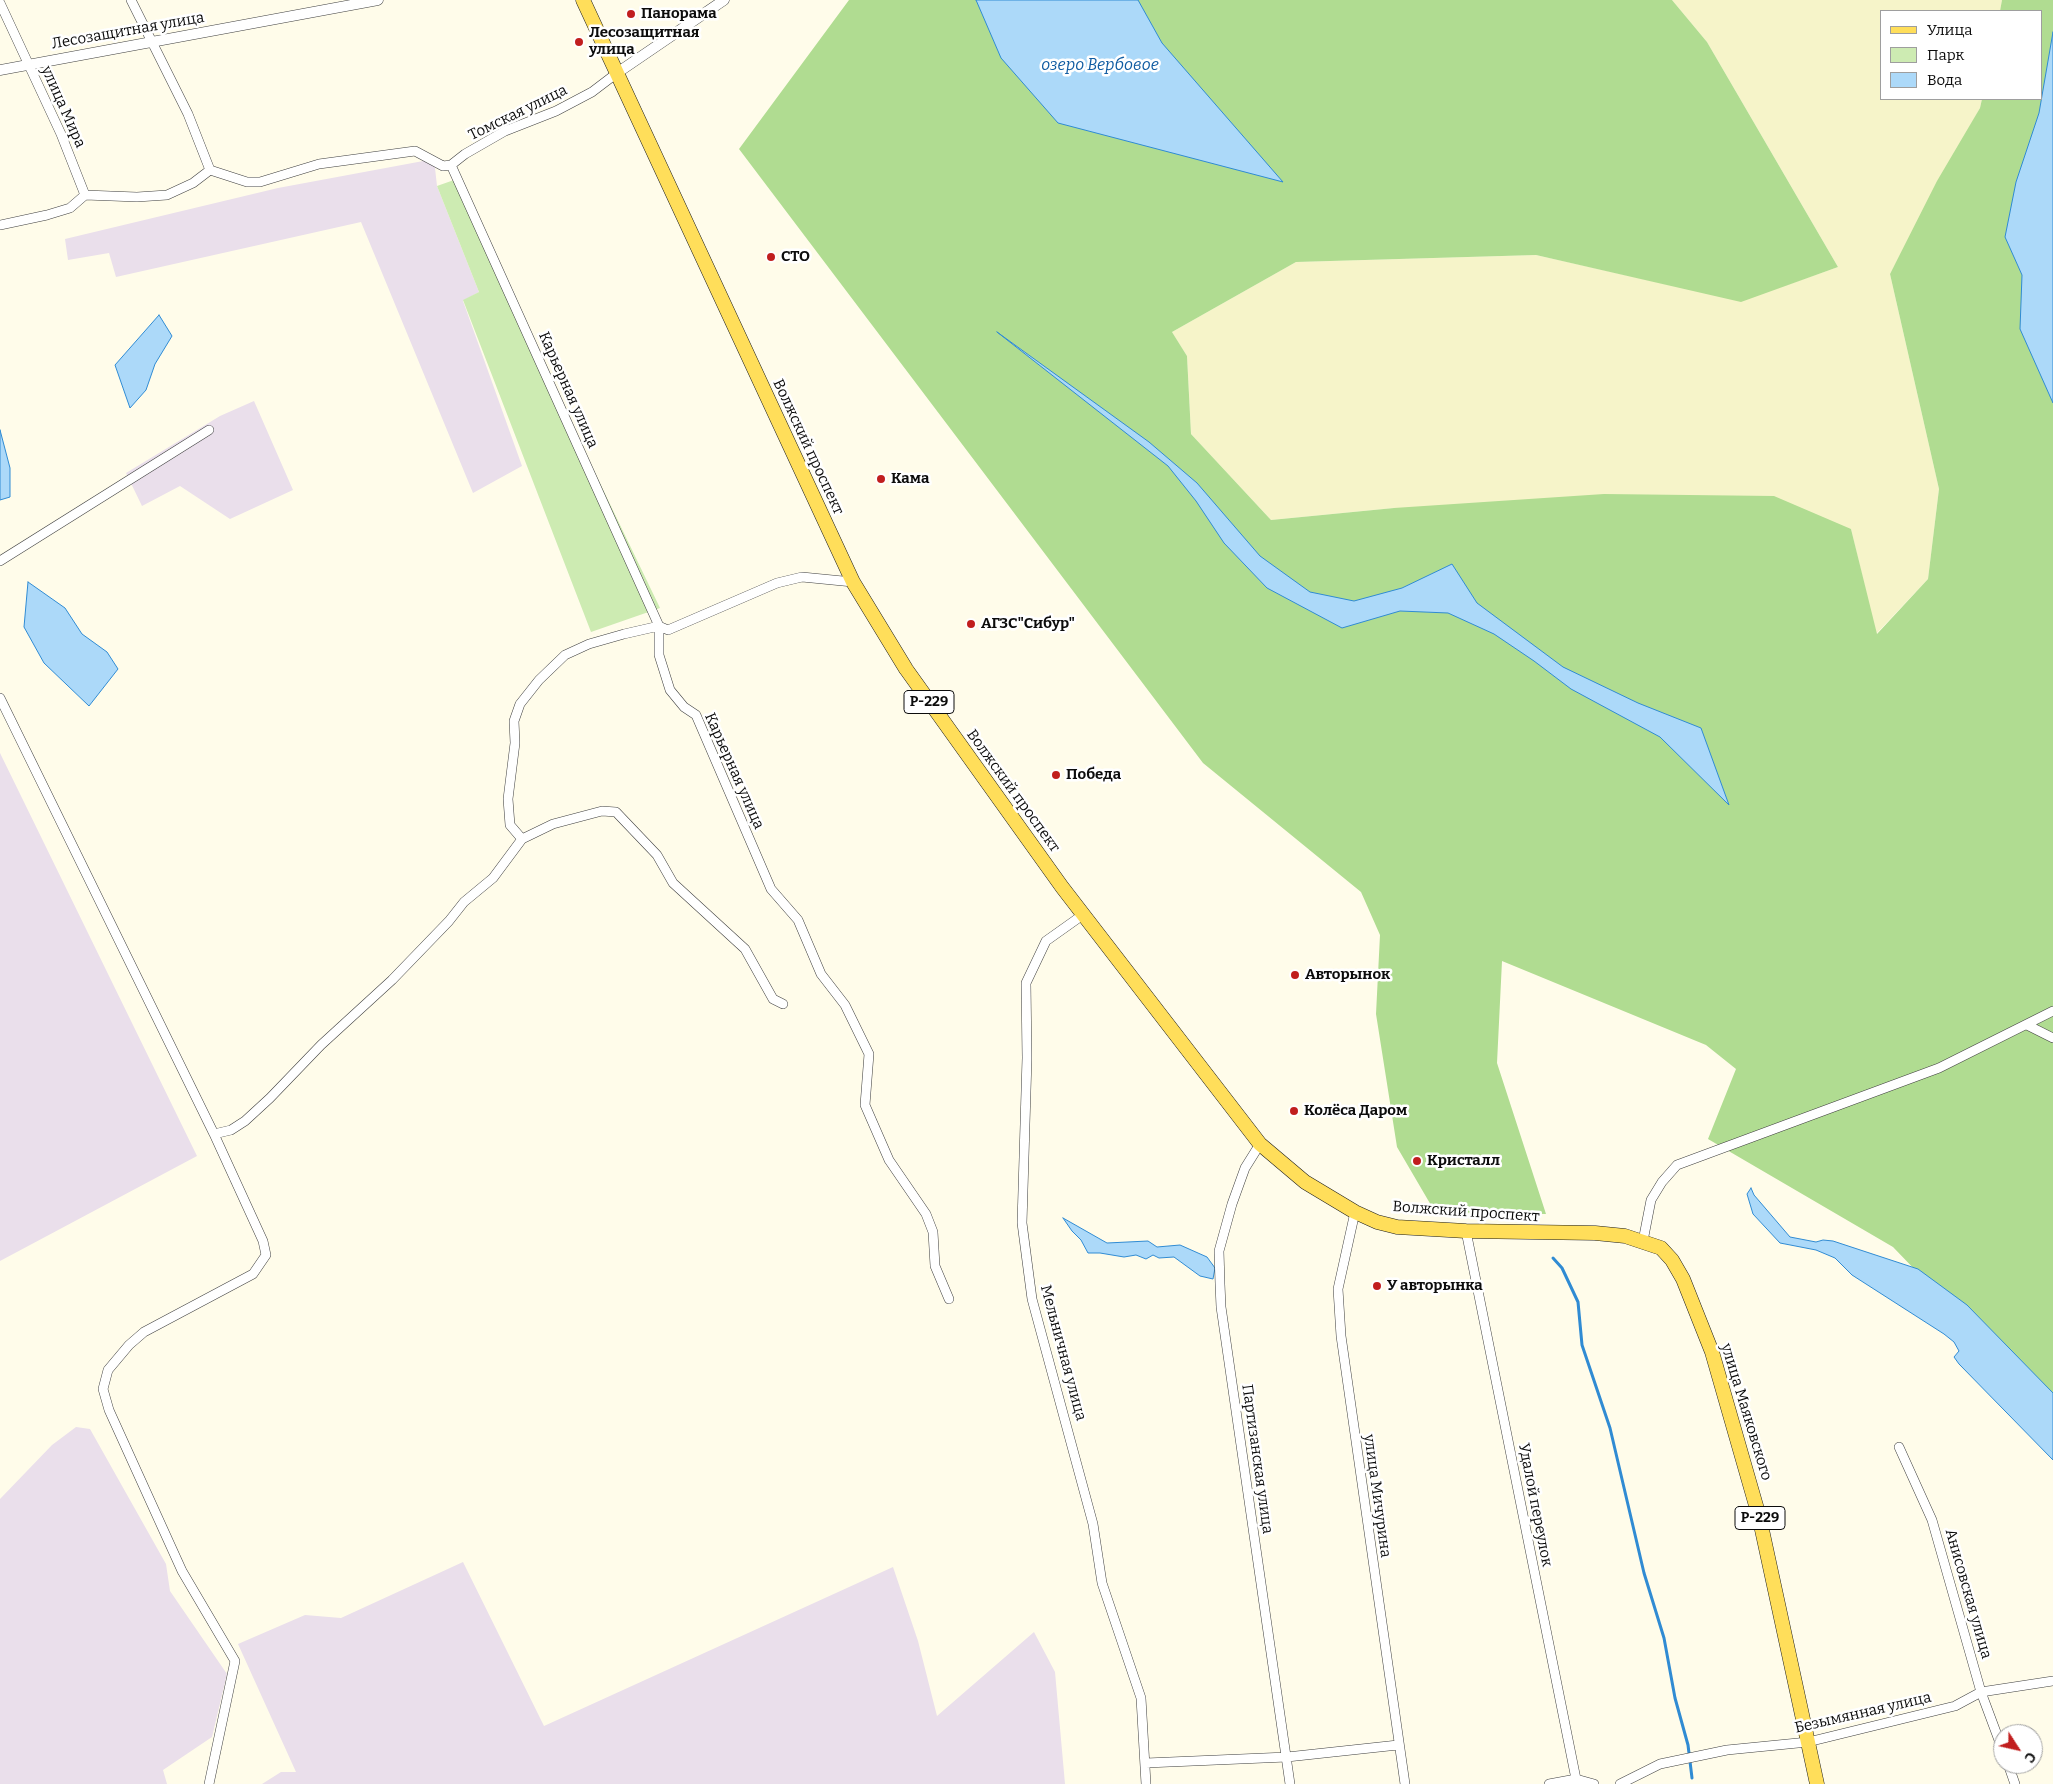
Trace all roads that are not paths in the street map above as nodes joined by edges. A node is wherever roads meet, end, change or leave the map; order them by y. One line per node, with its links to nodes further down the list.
1 (131, 0): 6 (street)
2 (378, 0): 6 (street, Лесозащитная улица)
3 (583, 0): 9 (main road, Волжский проспект / Р-229)
4 (724, 0): 9 (street)
5 (0, 3): 7 (street, улица Мира)
6 (151, 42): 7 (street, Лесозащитная улица); 11 (street)
7 (29, 65): 8 (street, Лесозащитная улица); 12 (street, улица Мира)
8 (0, 70)
9 (617, 73): 10 (street, Томская улица); 16 (main road, Волжский проспект / Р-229)
10 (452, 165): 11 (street); 17 (street, Карьерная улица)
11 (210, 170): 12 (street)
12 (86, 195): 13 (street)
13 (0, 224)
14 (209, 430): 15 (street)
15 (0, 561)
16 (853, 582): 17 (street); 20 (main road, Волжский проспект / Р-229)
17 (659, 626): 19 (street); 31 (street, Карьерная улица)
18 (0, 698): 25 (street)
19 (522, 840): 21 (street); 25 (street)
20 (1084, 914): 26 (main road, Волжский проспект / Р-229); 39 (street, Мельничная улица)
21 (783, 1004)
22 (2053, 1011): 23 (street)
23 (2028, 1025): 24 (street); 29 (street)
24 (2053, 1038)
25 (214, 1134): 41 (street)
26 (1260, 1144): 27 (main road, Волжский проспект / Р-229); 38 (street, Партизанская улица)
27 (1356, 1212): 28 (main road, Волжский проспект / Р-229); 37 (street, улица Мичурина)
28 (1466, 1231): 29 (main road, Волжский проспект / Р-229); 40 (street, Удалой переулок)
29 (1643, 1241): 30 (main road, Волжский проспект / Р-229)
30 (1672, 1260): 36 (main road, улица Маяковского / Р-229)
31 (949, 1299)
32 (1899, 1447): 34 (street, Анисовская улица)
33 (2053, 1681): 34 (street, Безымянная улица)
34 (1981, 1692): 35 (street, Анисовская улица); 36 (street, Безымянная улица)
35 (1993, 1724)
36 (1808, 1742): 47 (street, Безымянная улица); 48 (main road, улица Маяковского / Р-229)
37 (1398, 1745): 38 (street); 44 (street, улица Мичурина)
38 (1287, 1757): 39 (street); 43 (street, Партизанская улица)
39 (1146, 1764): 42 (street, Мельничная улица)
40 (1576, 1782): 45 (street); 46 (street)
41 (209, 1784)
42 (1146, 1784)
43 (1290, 1784)
44 (1405, 1784)
45 (1549, 1784)
46 (1594, 1784)
47 (1620, 1784)
48 (1817, 1784)

